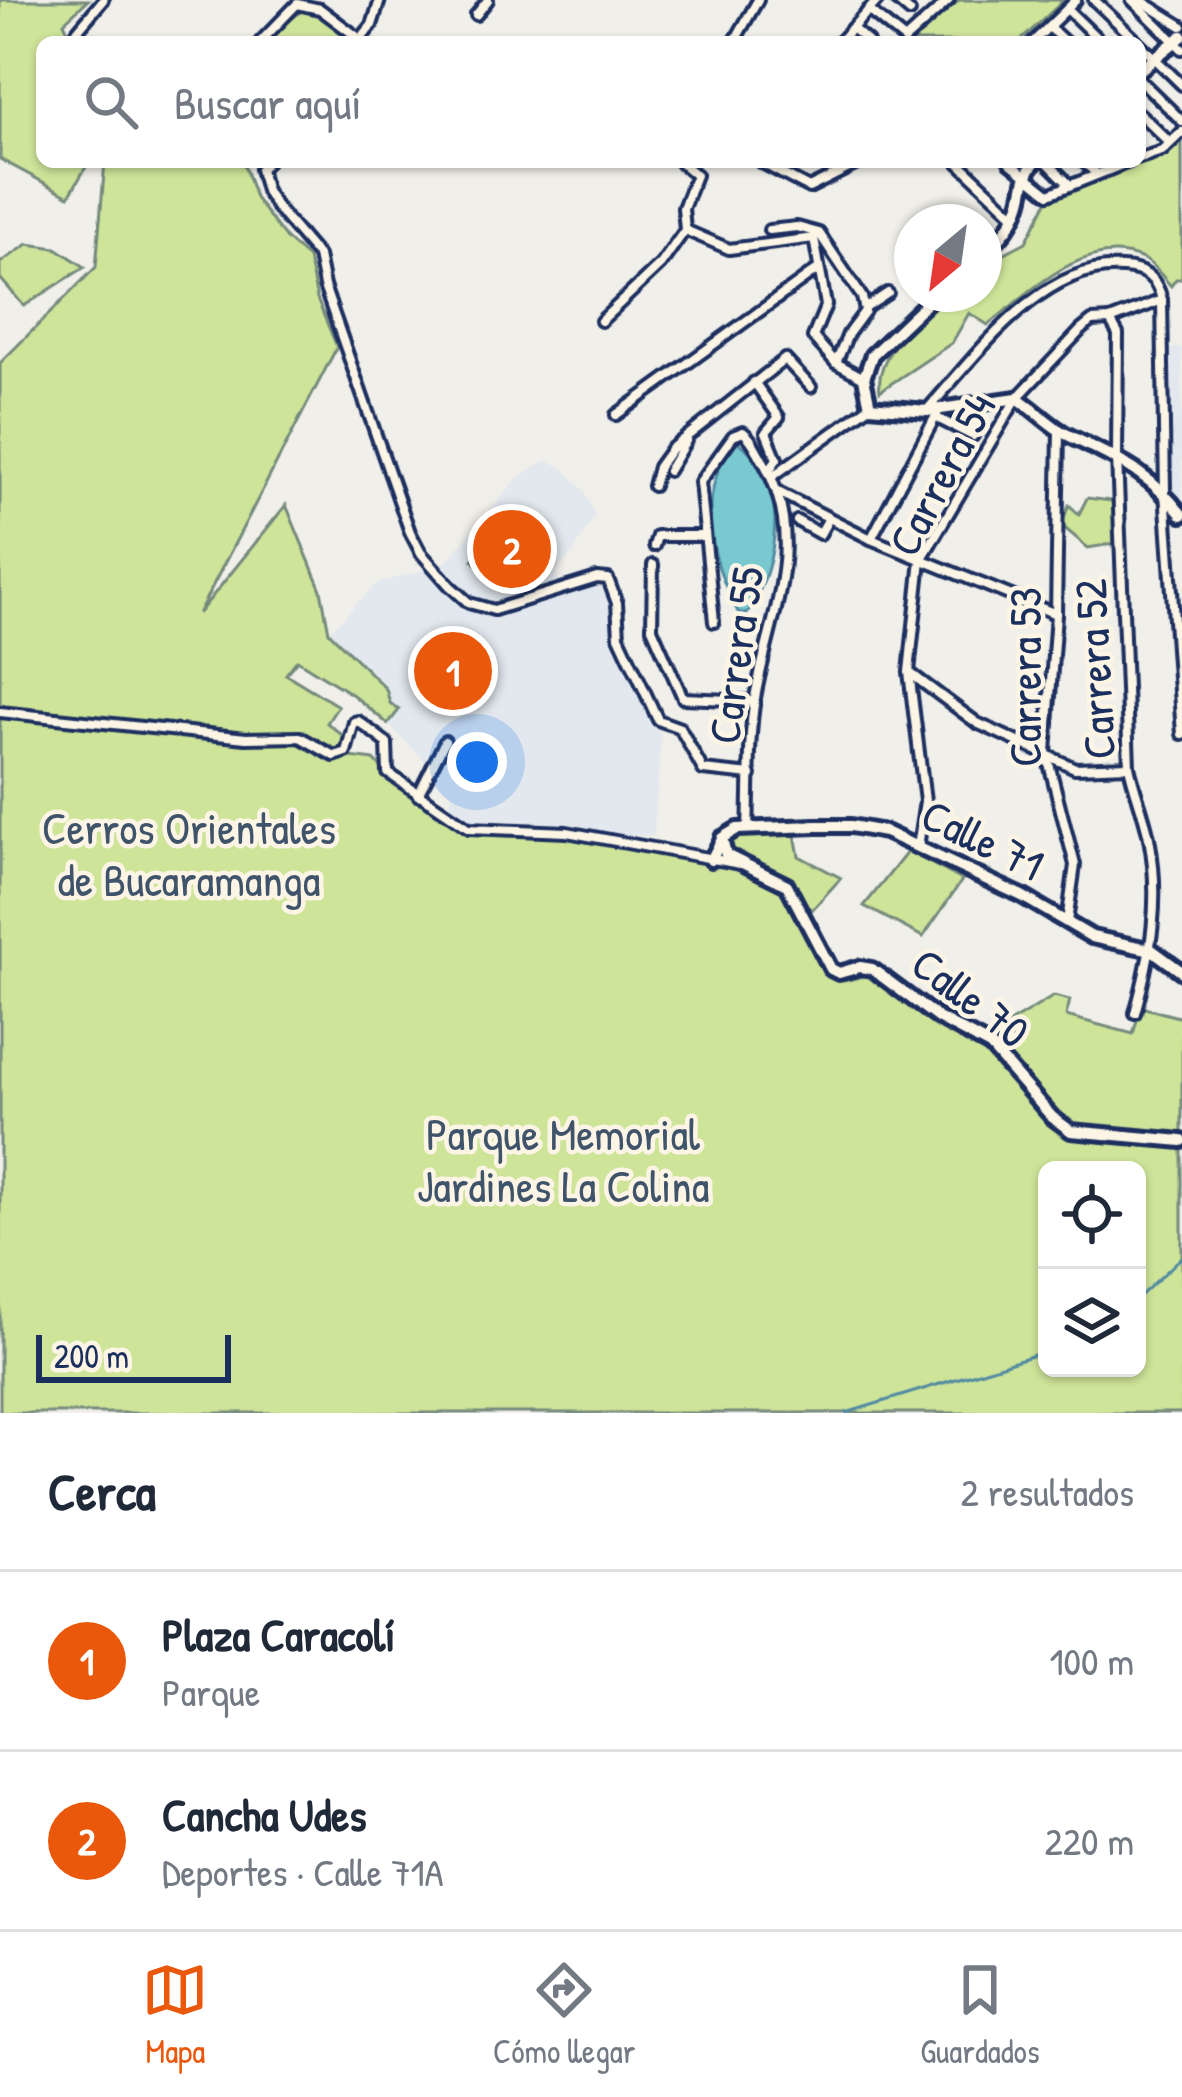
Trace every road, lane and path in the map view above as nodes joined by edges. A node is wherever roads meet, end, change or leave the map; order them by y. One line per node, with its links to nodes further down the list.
1 (103, 0): 18 (street)
2 (380, 0): 21 (street)
3 (488, 0): 14 (street)
4 (758, 0): 22 (street)
5 (878, 0): 12 (street)
6 (896, 0): 13 (street)
7 (949, 0): 26 (street)
8 (1076, 0): 11 (street)
9 (1094, 0): 30 (street)
10 (1136, 0): 15 (street); 31 (street)
11 (1067, 9): 16 (street); 29 (street)
12 (868, 10): 17 (street); 25 (street)
13 (910, 12)
14 (476, 15)
15 (1182, 26)
16 (1049, 27): 27 (street); 28 (street)
17 (852, 28): 23 (street); 24 (street)
18 (77, 36)
19 (266, 36): 20 (street)
20 (355, 36)
21 (365, 36)
22 (737, 36)
23 (845, 36)
24 (861, 36)
25 (900, 36)
26 (909, 36)
27 (1039, 36)
28 (1059, 36)
29 (1095, 36)
30 (1132, 36)
31 (1180, 42): 33 (street)
32 (1146, 50): 33 (street)
33 (1155, 58): 34 (street); 35 (street)
34 (1146, 65)
35 (1182, 85)
36 (1146, 86): 38 (street)
37 (1146, 120): 40 (street)
38 (1182, 121)
39 (1182, 133): 40 (street)
40 (1170, 143): 41 (street)
41 (1146, 152)
42 (261, 168): 100 (street)
43 (687, 168): 56 (street)
44 (771, 168): 45 (street)
45 (849, 168)
46 (964, 168): 55 (street)
47 (1016, 168): 53 (street)
48 (1030, 168): 53 (street)
49 (1053, 168): 54 (street)
50 (1090, 168): 52 (street)
51 (1112, 168): 52 (street)
52 (1097, 174): 54 (street)
53 (1024, 176): 54 (street); 55 (street)
54 (1070, 185)
55 (1016, 216): 58 (street)
56 (685, 230): 59 (street); 65 (street)
57 (769, 230): 62 (street)
58 (1002, 233)
59 (818, 269): 66 (street); 73 (street)
60 (888, 293): 62 (street)
61 (1162, 300): 64 (street, Carrera 54); 72 (street); 82 (street)
62 (866, 308): 66 (street)
63 (916, 312): 67 (street)
64 (1110, 320): 70 (street, Carrera 54); 77 (street, Carrera 52)
65 (601, 321)
66 (836, 363): 67 (street)
67 (864, 378): 71 (street)
68 (754, 382): 69 (street); 75 (street); 78 (street)
69 (811, 387)
70 (1017, 398): 72 (street); 74 (street); 89 (street, Carrera 54)
71 (871, 406): 72 (street); 78 (street)
72 (934, 413): 76 (street); 87 (street)
73 (616, 415)
74 (1059, 430): 77 (street); 91 (street, Carrera 53)
75 (690, 434): 79 (street); 80 (street)
76 (973, 436)
77 (1117, 457): 82 (street); 99 (street, Carrera 52)
78 (769, 470): 81 (street, Carrera 55); 86 (street)
79 (668, 471)
80 (653, 486)
81 (778, 492): 84 (street); 94 (street, Carrera 55)
82 (1165, 492): 83 (street); 96 (street)
83 (1182, 515)
84 (829, 518): 85 (street); 87 (street)
85 (796, 521)
86 (705, 536): 88 (street); 92 (street)
87 (871, 539): 89 (street)
88 (654, 546)
89 (921, 560): 91 (street); 93 (street, Carrera 54)
90 (652, 566): 94 (street)
91 (1056, 614): 98 (street, Carrera 53)
92 (714, 622)
93 (909, 672): 98 (street); 104 (street, Carrera 54)
94 (754, 701): 100 (street, Carrera 55)
95 (0, 712): 101 (street)
96 (1182, 734)
97 (445, 741): 101 (street)
98 (1046, 752): 99 (street); 108 (street, Carrera 53)
99 (1130, 766): 109 (street, Carrera 52)
100 (751, 775): 102 (street, Carrera 55)
101 (418, 795): 105 (street)
102 (743, 829): 103 (street, Calle 71); 104 (street, Calle 71); 106 (street)
103 (722, 838): 105 (street); 106 (street)
104 (918, 847): 108 (street, Calle 71)
105 (711, 860): 107 (street)
106 (735, 860): 107 (street, Calle 70)
107 (753, 866): 112 (street, Calle 70)
108 (1067, 922): 109 (street, Calle 71)
109 (1152, 950): 110 (street, Calle 71); 111 (street, Carrera 52)
110 (1182, 972)
111 (1135, 1013)
112 (1182, 1141)

